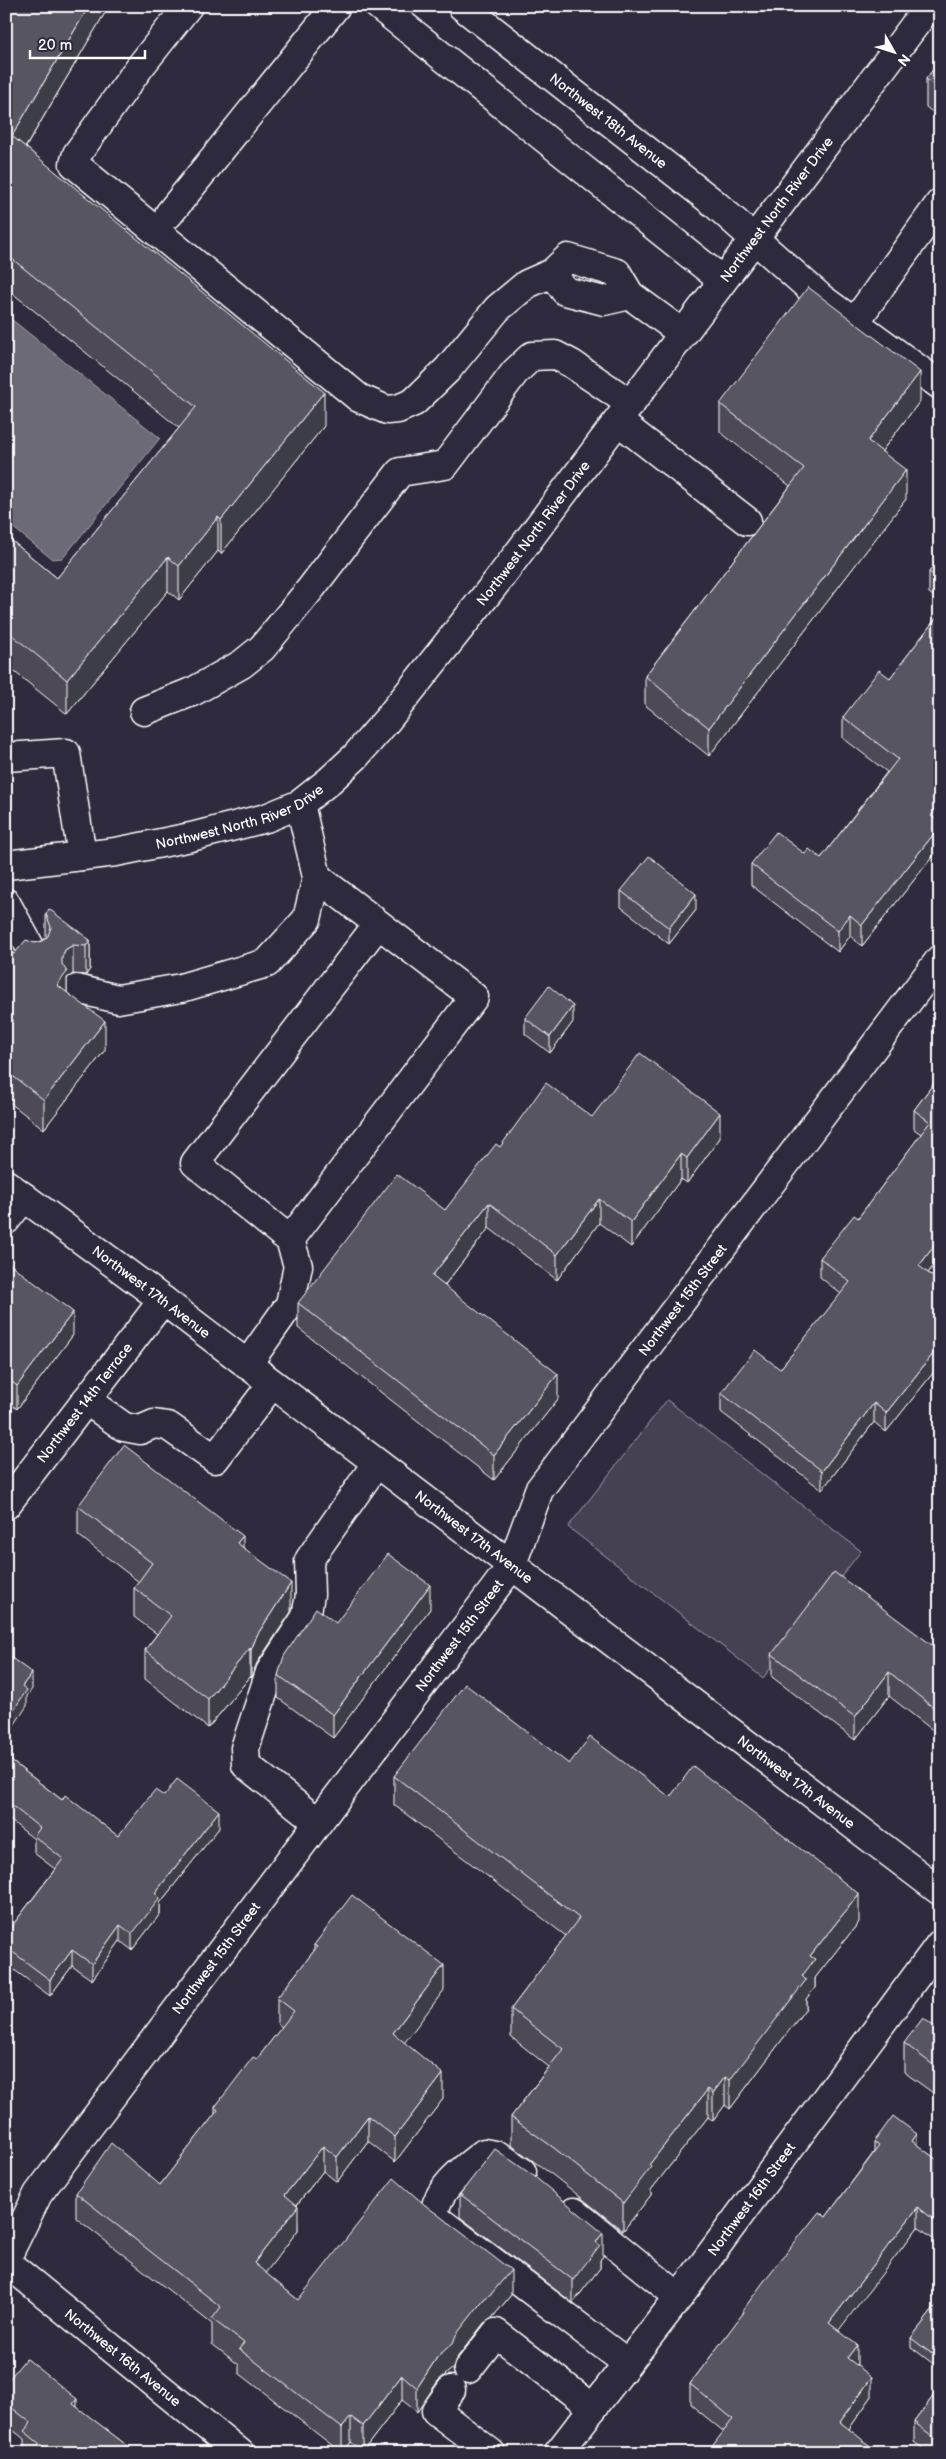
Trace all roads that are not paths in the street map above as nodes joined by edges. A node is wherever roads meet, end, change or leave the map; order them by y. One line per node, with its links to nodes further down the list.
1 (188, 6): 11 (street)
2 (336, 6): 7 (street)
3 (379, 6): 9 (street)
4 (462, 6): 8 (street, Northwest 18th Avenue)
5 (929, 6): 8 (street, Northwest North River Drive)
6 (940, 203): 10 (street)
7 (169, 214)
8 (753, 238): 9 (street, Northwest North River Drive); 10 (street, Northwest 18th Avenue)
9 (722, 280): 11 (street, Northwest North River Drive)
10 (855, 322): 12 (street, Northwest 18th Avenue)
11 (682, 334): 13 (street, Northwest North River Drive)
12 (940, 385)
13 (624, 412): 14 (street); 15 (street); 17 (street, Northwest North River Drive)
14 (747, 521)
15 (144, 711)
16 (6, 757): 18 (street)
17 (300, 804): 18 (street, Northwest North River Drive); 20 (street)
18 (82, 856): 19 (street, Northwest North River Drive)
19 (6, 865)
20 (317, 877): 22 (street); 25 (street)
21 (6, 903): 23 (street)
22 (378, 924): 28 (street); 28 (street)
23 (36, 956)
24 (940, 959): 35 (street, Northwest 15th Street)
25 (76, 989)
26 (15, 1191): 27 (street); 29 (street, Northwest 17th Avenue)
27 (6, 1220)
28 (290, 1240): 30 (street)
29 (163, 1300): 30 (street, Northwest 17th Avenue); 32 (street, Northwest 14th Terrace)
30 (247, 1365): 31 (street, Northwest 17th Avenue)
31 (272, 1384): 32 (street); 33 (street, Northwest 17th Avenue)
32 (86, 1400): 34 (street, Northwest 14th Terrace)
33 (376, 1464): 35 (street, Northwest 17th Avenue); 36 (street)
34 (11, 1487)
35 (511, 1567): 36 (street, Northwest 15th Street); 37 (street, Northwest 17th Avenue)
36 (318, 1822): 39 (street, Northwest 15th Street)
37 (940, 1891)
38 (940, 1944): 40 (street, Northwest 16th Street)
39 (6, 2260): 45 (street, Northwest 16th Avenue)
40 (678, 2297): 41 (street, Northwest 16th Street); 41 (street)
41 (627, 2363): 44 (street, Northwest 16th Street)
42 (468, 2369): 44 (street)
43 (452, 2390): 46 (street)
44 (593, 2408): 47 (street, Northwest 16th Street)
45 (240, 2453)
46 (491, 2453)
47 (558, 2453)

